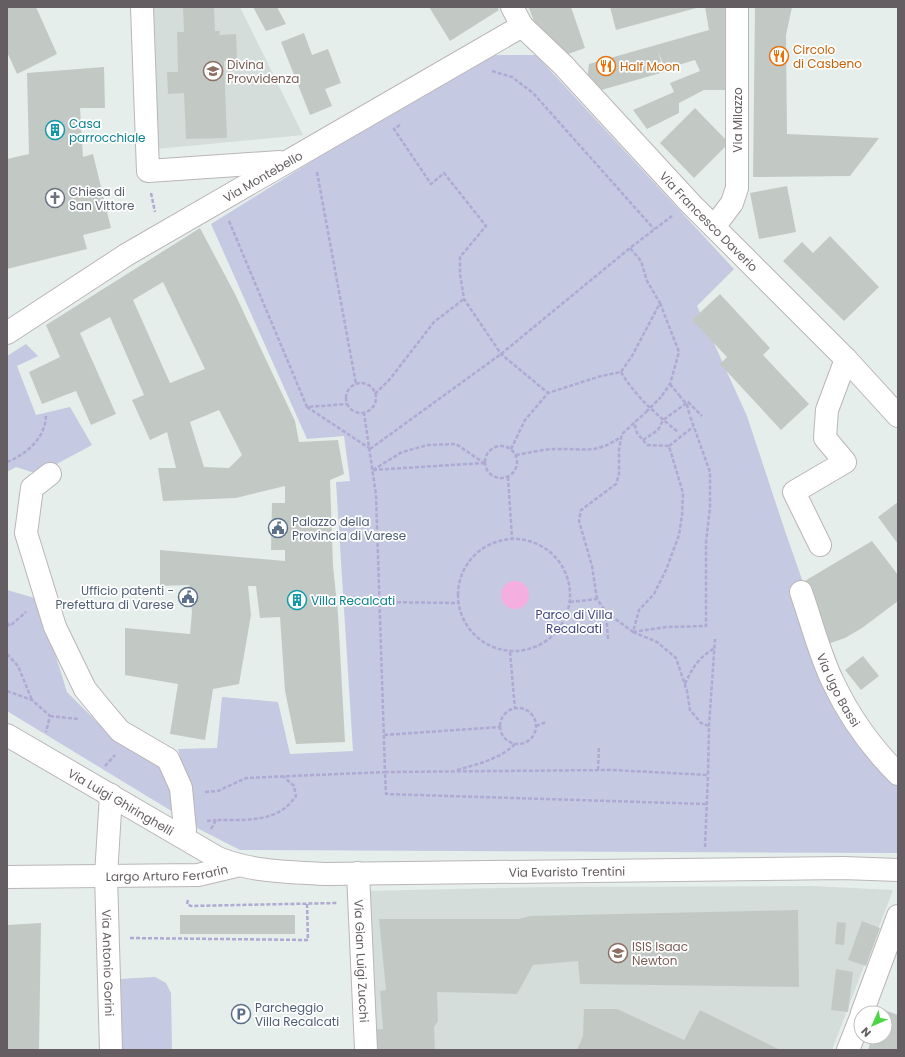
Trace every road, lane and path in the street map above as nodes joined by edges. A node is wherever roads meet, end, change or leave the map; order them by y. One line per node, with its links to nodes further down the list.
1 (142, 7): 8 (street)
2 (512, 7): 4 (street, Via Francesco Daverio)
3 (737, 7): 11 (street, Via Milazzo)
4 (522, 26): 7 (street, Via Montebello); 10 (street, Via Francesco Daverio)
5 (486, 69): 12 (path)
6 (407, 121): 14 (path)
7 (312, 146): 8 (street, Via Montebello); 20 (path)
8 (285, 162): 9 (street, Via Montebello)
9 (220, 200): 16 (street, Via Montebello); 25 (path)
10 (690, 203): 11 (street, Via Francesco Daverio); 12 (path)
11 (714, 227): 18 (street, Via Francesco Daverio)
12 (654, 229): 13 (path)
13 (630, 248): 15 (path); 17 (path)
14 (464, 299): 17 (path); 23 (path)
15 (660, 303): 19 (path); 21 (path)
16 (7, 334)
17 (501, 354): 22 (path); 37 (path)
18 (846, 359): 29 (street, Via Francesco Daverio); 47 (street)
19 (621, 372): 22 (path); 30 (path)
20 (356, 384): 23 (path); 24 (path)
21 (670, 384): 31 (path, bridge); 32 (path, bridge)
22 (548, 393): 38 (path)
23 (375, 394): 26 (path)
24 (347, 404): 25 (path); 26 (path)
25 (307, 407): 37 (path)
26 (364, 413): 37 (path)
27 (46, 416): 40 (path)
28 (702, 416): 30 (path)
29 (898, 416)
30 (663, 420): 33 (path); 35 (path)
31 (634, 422): 34 (path); 35 (path)
32 (693, 427): 36 (path); 54 (path)
33 (678, 432)
34 (622, 436): 39 (path); 49 (path)
35 (643, 440): 36 (path)
36 (669, 446): 54 (path)
37 (370, 449): 42 (path)
38 (511, 449): 39 (path); 41 (path)
39 (516, 455): 44 (path)
40 (7, 462)
41 (484, 463): 42 (path); 42 (path); 44 (path)
42 (373, 470): 50 (path)
43 (50, 474): 45 (street)
44 (508, 478): 46 (path)
45 (16, 533): 79 (street)
46 (512, 538): 51 (path); 52 (path)
47 (820, 545)
48 (801, 592): 76 (street, Via Ugo Bassi)
49 (597, 598): 51 (path); 53 (path)
50 (380, 602): 52 (path); 69 (path)
51 (570, 602): 58 (path)
52 (458, 603): 58 (path)
53 (606, 612): 54 (path); 55 (path)
54 (633, 632): 60 (path)
55 (608, 639)
56 (715, 639): 57 (path)
57 (715, 648): 60 (path); 66 (path)
58 (510, 652): 63 (path)
59 (7, 654): 62 (path)
60 (685, 684): 66 (path)
61 (7, 691): 62 (path)
62 (32, 700): 70 (path)
63 (515, 709): 65 (path); 67 (path)
64 (546, 722): 65 (path)
65 (536, 726): 71 (path)
66 (709, 726): 77 (path)
67 (500, 727): 69 (path); 71 (path)
68 (7, 735): 80 (street, Via Luigi Ghiringhelli)
69 (384, 735): 74 (path)
70 (45, 737)
71 (515, 744): 75 (path)
72 (599, 746): 73 (path)
73 (598, 770): 75 (path); 77 (path)
74 (385, 772): 75 (path); 78 (path); 81 (path)
75 (453, 772)
76 (898, 774)
77 (708, 775): 81 (path)
78 (283, 776): 79 (path); 83 (path)
79 (181, 788): 82 (street)
80 (111, 795): 85 (street, Via Luigi Ghiringhelli); 88 (street, Largo Arturo Ferrarin)
81 (706, 804): 84 (path)
82 (185, 830)
83 (210, 830)
84 (705, 849)
85 (236, 866): 87 (street, Via Evaristo Trentini); 88 (street, Largo Arturo Ferrarin)
86 (898, 870): 87 (street, Via Evaristo Trentini)
87 (358, 873): 91 (street, Via Gian Luigi Zucchi)
88 (106, 875): 89 (street); 97 (street, Via Antonio Gorini)
89 (7, 877)
90 (188, 900): 92 (path)
91 (359, 902): 92 (path); 98 (street, Via Gian Luigi Zucchi)
92 (307, 904): 94 (path)
93 (898, 916): 95 (street)
94 (130, 938)
95 (865, 1005)
96 (853, 1037): 99 (street)
97 (111, 1050)
98 (366, 1050)
99 (848, 1050)

